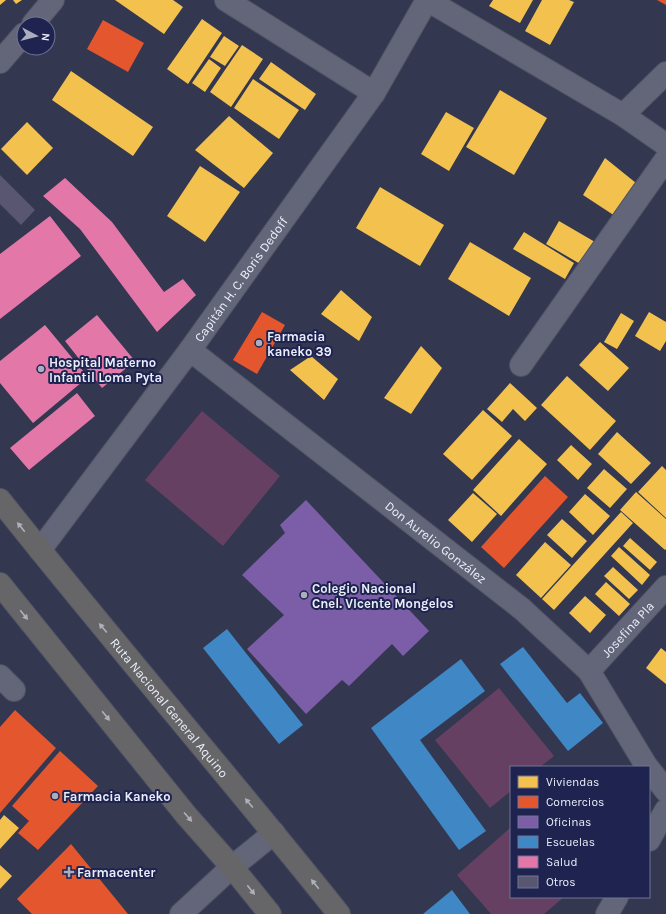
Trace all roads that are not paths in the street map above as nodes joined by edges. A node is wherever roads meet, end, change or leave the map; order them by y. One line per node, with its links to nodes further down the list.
1 (53, 0): 4 (street)
2 (226, 0): 8 (street)
3 (427, 0): 8 (street, Capitán H. C. Boris Dedoff); 9 (street)
4 (39, 16)
5 (16, 43): 6 (street)
6 (0, 62)
7 (666, 73): 9 (street)
8 (374, 93): 12 (street, Capitán H. C. Boris Dedoff)
9 (623, 115): 10 (street)
10 (666, 145)
11 (666, 158): 13 (street)
12 (190, 350): 15 (street, Capitán H. C. Boris Dedoff); 18 (street, Don Aurelio González)
13 (521, 365)
14 (0, 500): 15 (highway, Ruta Nacional General Aquino, one-way to 14)
15 (40, 550): 23 (highway, Ruta Nacional General Aquino, one-way to 15)
16 (0, 584): 25 (highway, one-way to 25)
17 (666, 587): 18 (street, Josefina Pla)
18 (589, 671): 19 (street, Don Aurelio González)
19 (647, 766)
20 (650, 771): 21 (street, Don Aurelio González)
21 (666, 791)
22 (666, 810): 24 (street)
23 (274, 833): 25 (street); 29 (highway, Ruta Nacional General Aquino, one-way to 23)
24 (650, 838)
25 (232, 867): 27 (street); 28 (highway, one-way to 28)
26 (616, 898): 30 (street)
27 (181, 914)
28 (270, 914)
29 (339, 914)
30 (607, 914)

